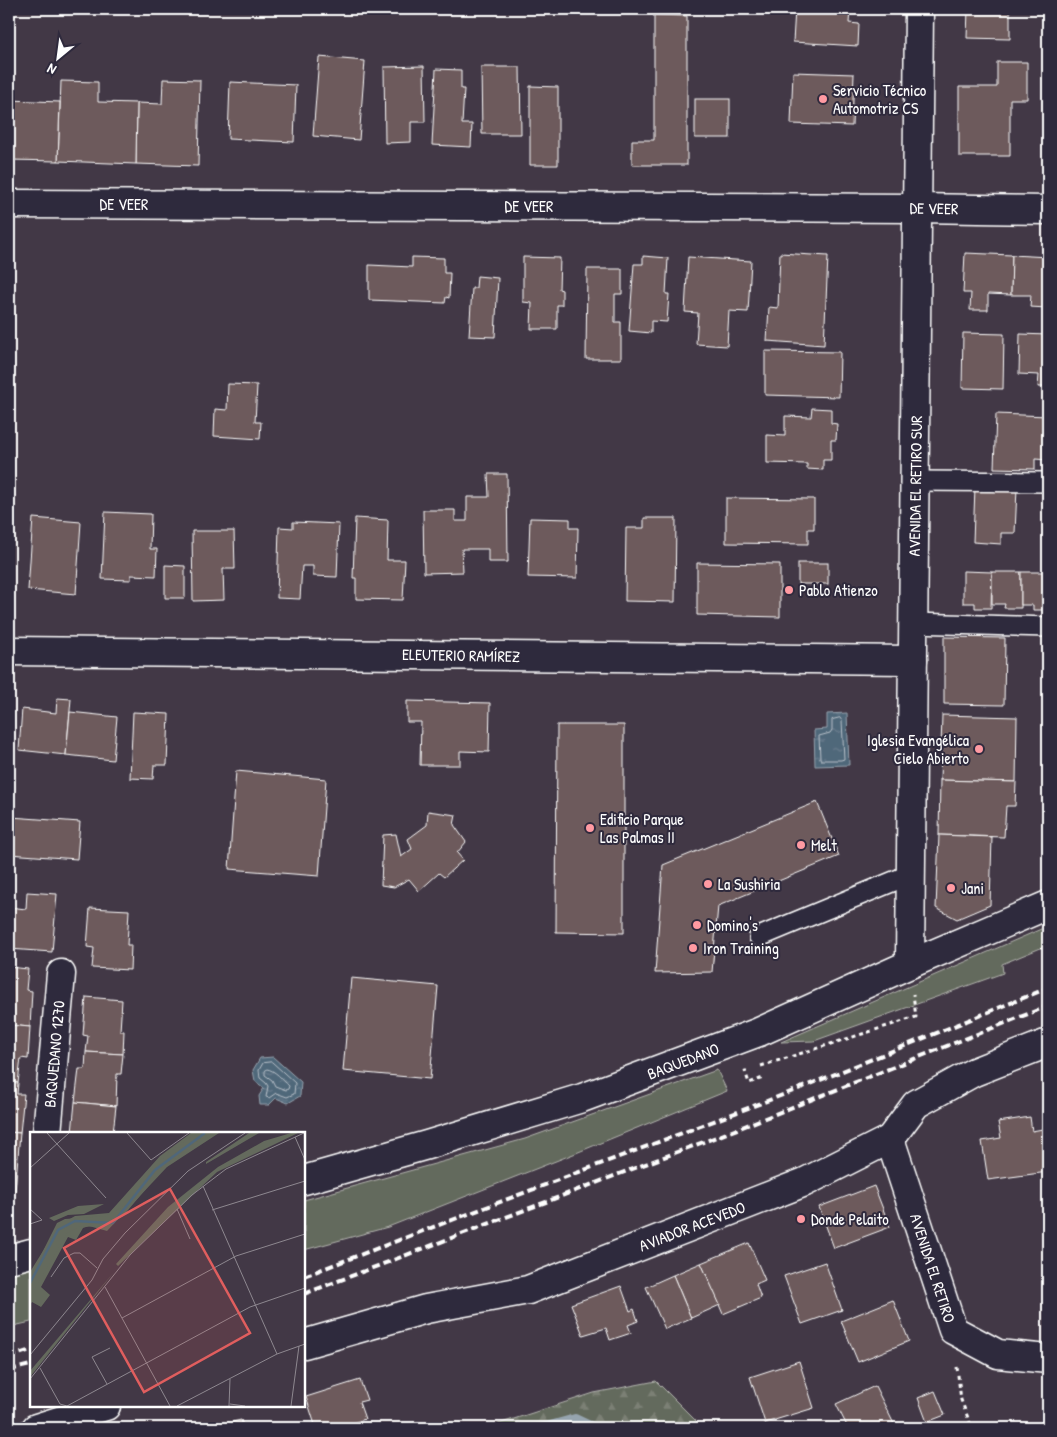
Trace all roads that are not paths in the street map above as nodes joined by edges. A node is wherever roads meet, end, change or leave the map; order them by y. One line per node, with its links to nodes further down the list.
1 (919, 9): 3 (street, AVENIDA EL RETIRO SUR)
2 (9, 204): 3 (street, DE VEER)
3 (917, 208): 4 (street, DE VEER); 5 (street, AVENIDA EL RETIRO SUR)
4 (1048, 210)
5 (915, 481): 6 (lane); 7 (street, AVENIDA EL RETIRO SUR)
6 (1048, 482)
7 (913, 623): 8 (lane); 10 (street, AVENIDA EL RETIRO SUR)
8 (1048, 627)
9 (9, 651): 10 (street, ELEUTERIO RAMÍREZ)
10 (913, 660): 11 (street, AVENIDA EL RETIRO SUR)
11 (911, 874): 13 (lane); 14 (street, AVENIDA EL RETIRO SUR)
12 (1048, 905): 14 (street, BAQUEDANO)
13 (759, 937)
14 (910, 964): 19 (street, BAQUEDANO)
15 (62, 974): 17 (street, BAQUEDANO 1270)
16 (1048, 1043): 18 (street, AVIADOR ACEVEDO)
17 (47, 1132)
18 (890, 1139): 22 (street, AVIADOR ACEVEDO); 23 (street, AVENIDA EL RETIRO)
19 (305, 1180)
20 (30, 1253): 21 (street)
21 (9, 1259)
22 (305, 1344)
23 (1048, 1359)
24 (103, 1407): 25 (street)
25 (36, 1428)

